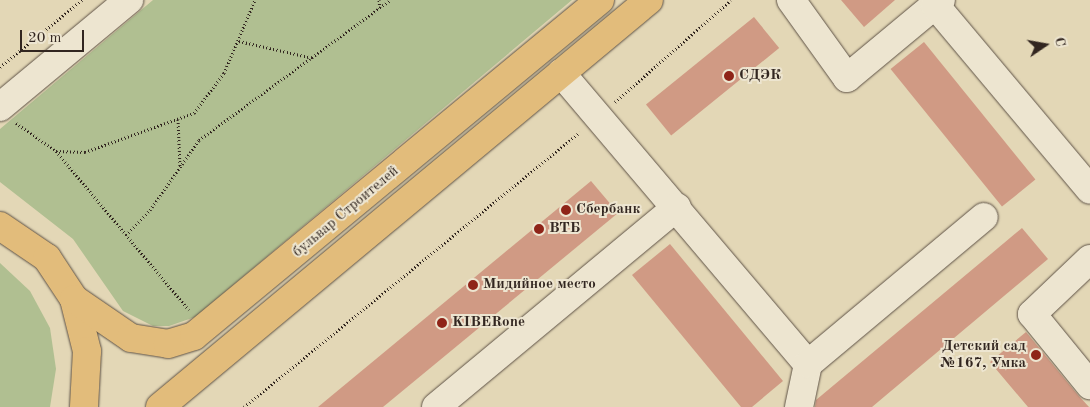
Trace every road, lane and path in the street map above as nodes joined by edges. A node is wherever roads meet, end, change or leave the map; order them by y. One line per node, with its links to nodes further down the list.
1 (82, 0): 14 (path)
2 (129, 0): 16 (street)
3 (255, 0): 12 (path)
4 (380, 0): 11 (path)
5 (390, 0): 11 (path)
6 (600, 0): 27 (main road, бульвар Строителей)
7 (649, 0): 15 (main road, бульвар Строителей)
8 (731, 0): 18 (path)
9 (791, 0): 10 (street)
10 (938, 3): 21 (street)
11 (380, 10): 13 (path)
12 (239, 41): 13 (path); 17 (path)
13 (313, 58): 20 (path)
14 (0, 67)
15 (561, 74): 18 (street); 32 (main road, бульвар Строителей)
16 (5, 113): 19 (path)
17 (178, 119): 19 (path); 20 (path)
18 (596, 119): 22 (street); 33 (path)
19 (56, 151): 25 (path)
20 (180, 167): 25 (path)
21 (1090, 190)
22 (677, 207): 29 (street); 34 (street)
23 (984, 218): 29 (street)
24 (0, 226): 27 (main road)
25 (126, 235): 28 (path)
26 (1090, 259): 30 (street)
27 (74, 299): 31 (main road)
28 (195, 317)
29 (808, 364): 35 (street)
30 (1090, 385)
31 (84, 407)
32 (160, 407)
33 (244, 407)
34 (436, 407)
35 (798, 407)

